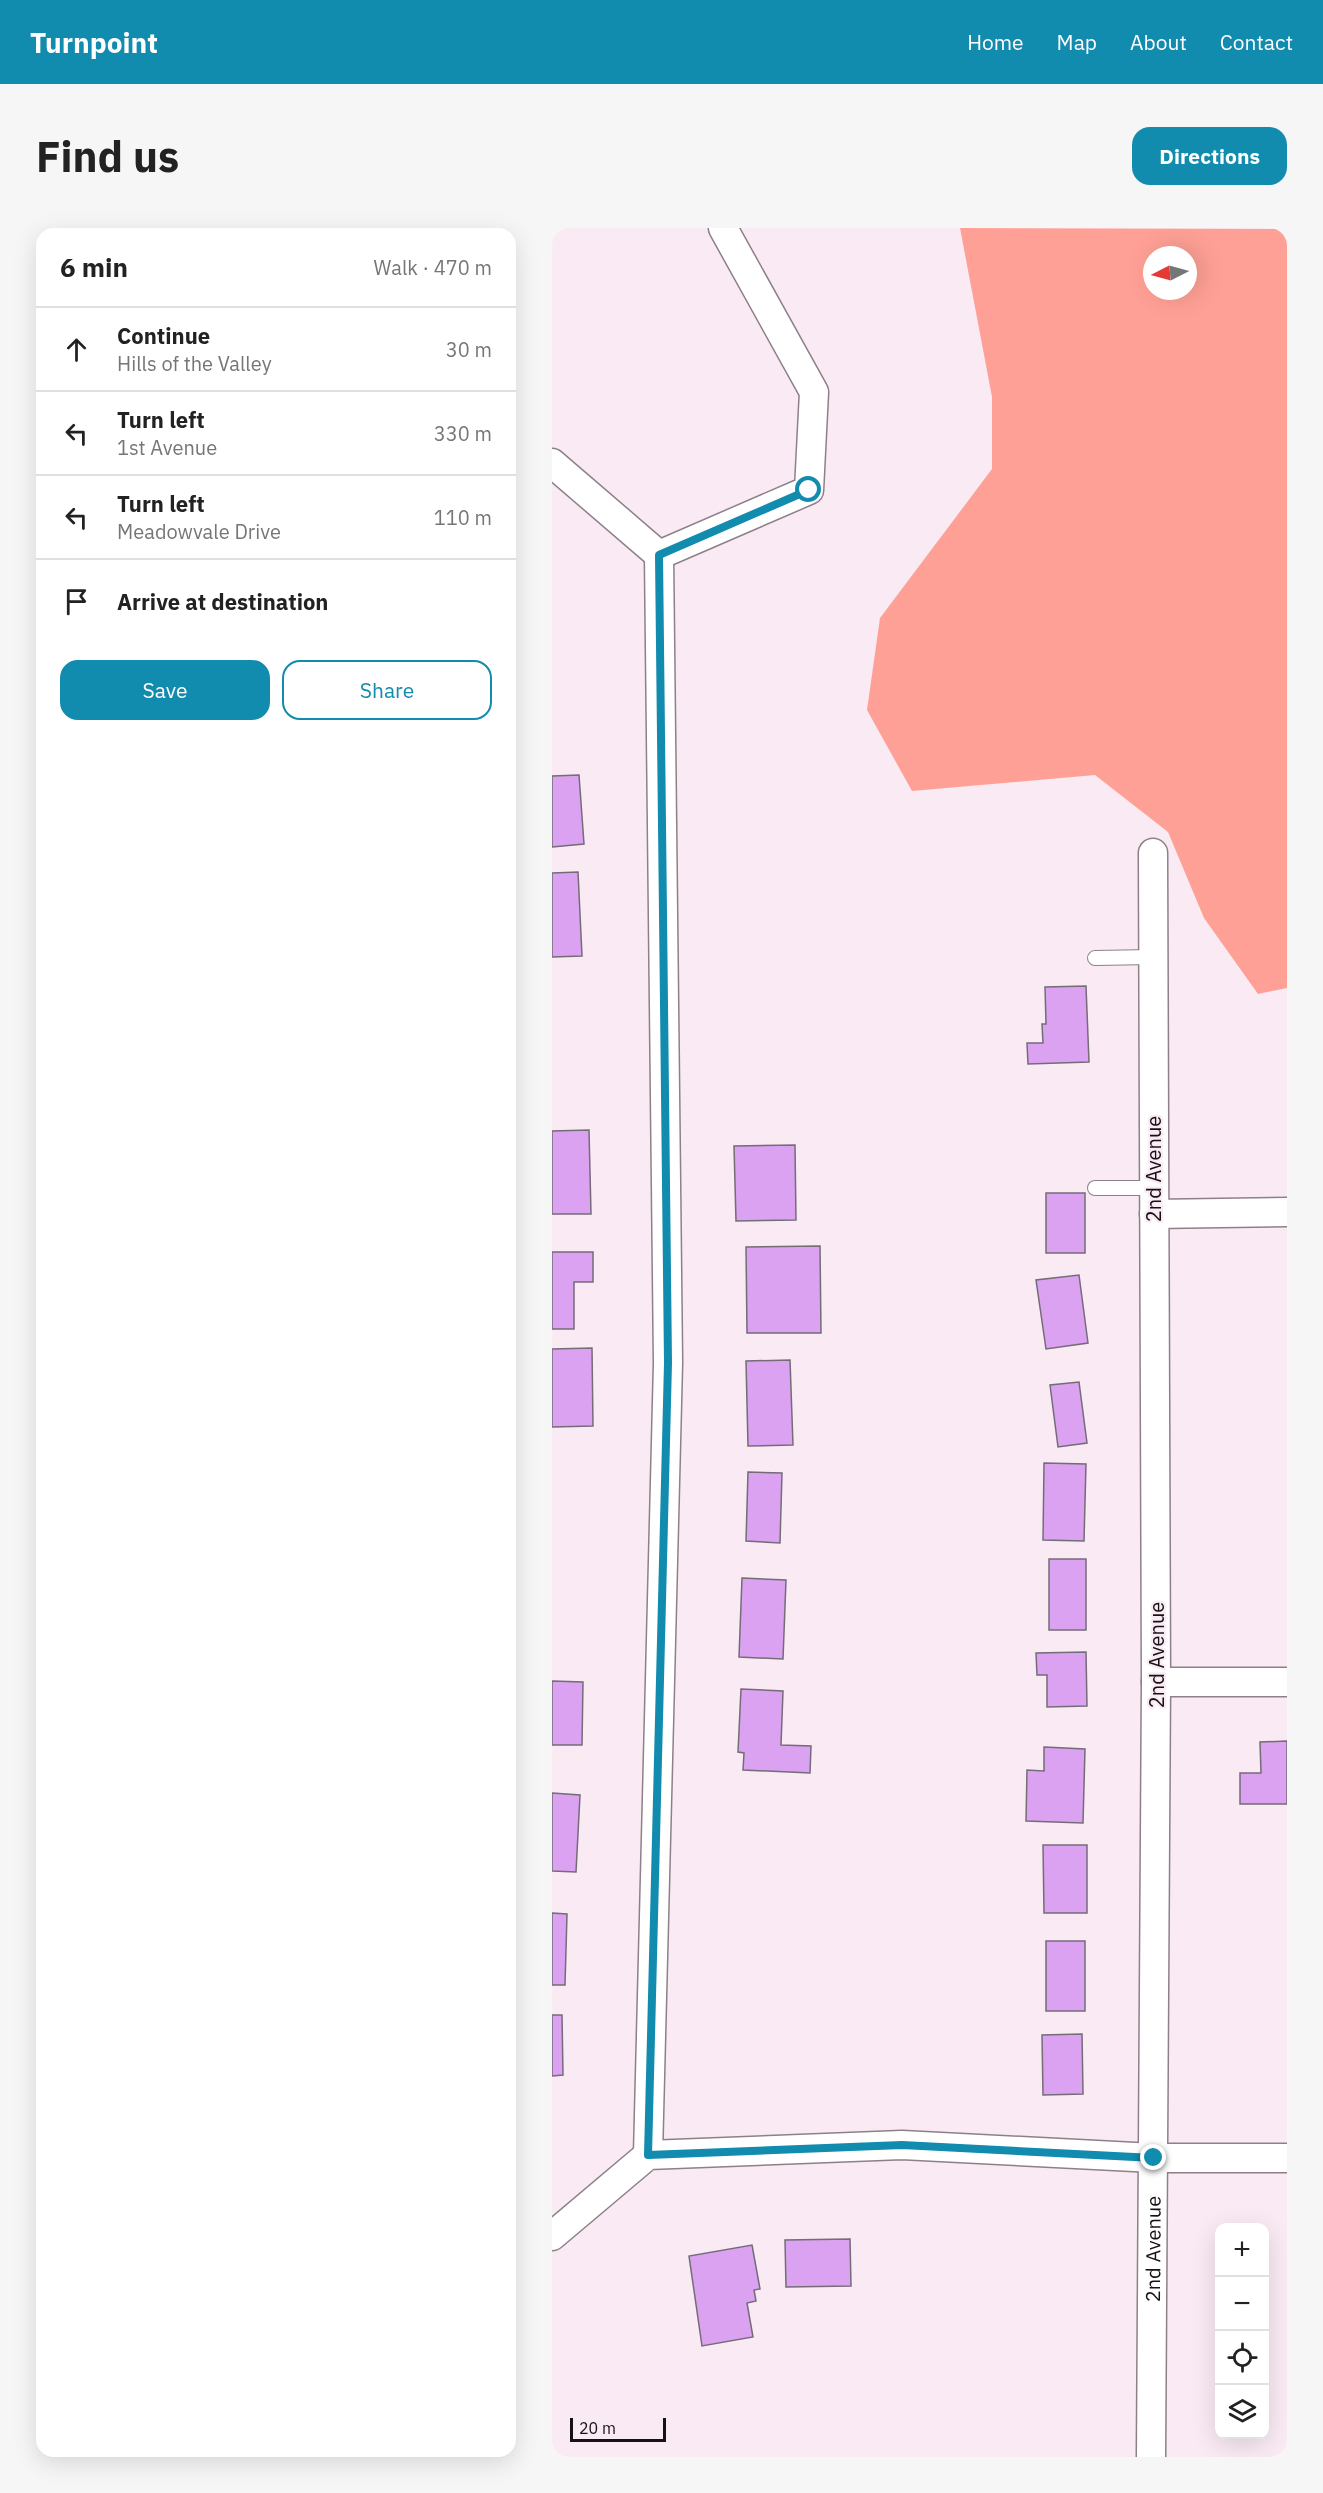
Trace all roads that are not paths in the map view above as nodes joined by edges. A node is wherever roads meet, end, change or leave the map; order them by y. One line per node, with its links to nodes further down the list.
1 (723, 228): 3 (street)
2 (552, 464): 3 (street)
3 (659, 555): 12 (street)
4 (1153, 853): 5 (street, 2nd Avenue)
5 (1153, 957): 6 (lane); 8 (street, 2nd Avenue)
6 (1095, 958)
7 (1095, 1188): 8 (lane)
8 (1154, 1201): 9 (street); 10 (street, 2nd Avenue)
9 (1287, 1212)
10 (1156, 1682): 11 (street); 13 (street, 2nd Avenue)
11 (1287, 1682)
12 (648, 2155): 13 (street); 15 (street)
13 (1154, 2158): 14 (street); 16 (street, 2nd Avenue)
14 (1287, 2158)
15 (552, 2236)
16 (1151, 2457)

